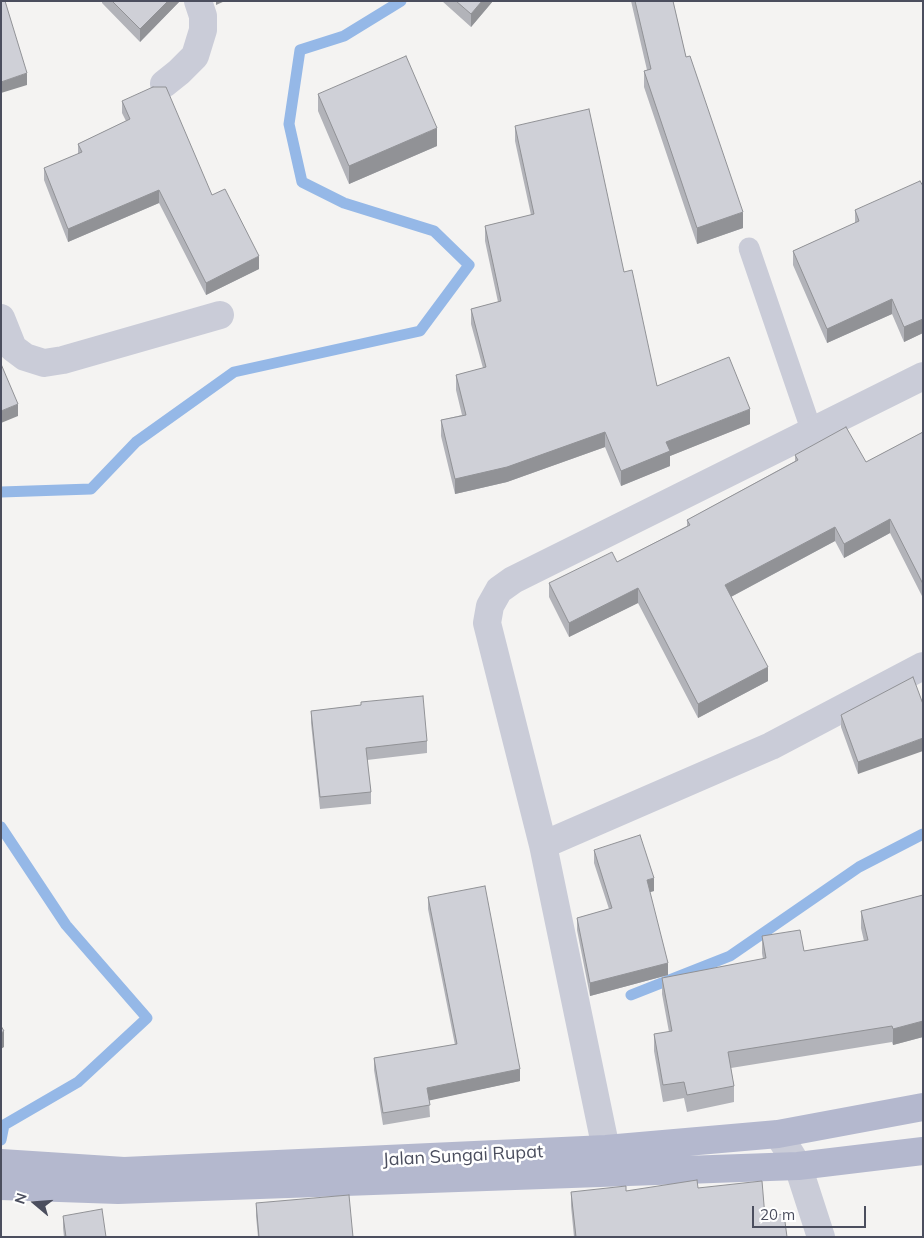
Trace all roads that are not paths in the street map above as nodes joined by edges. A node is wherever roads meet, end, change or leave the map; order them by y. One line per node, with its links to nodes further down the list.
1 (198, 1): 2 (street)
2 (164, 84)
3 (749, 248): 7 (lane)
4 (220, 315): 5 (street)
5 (1, 318)
6 (923, 376): 7 (street)
7 (812, 432): 9 (street)
8 (923, 666): 9 (street)
9 (543, 845): 13 (street)
10 (923, 1107): 11 (main road, Jalan Sungai Rupat)
11 (778, 1134): 13 (main road, Jalan Sungai Rupat); 15 (street)
12 (923, 1151): 15 (main road, Jalan Sungai Rupat)
13 (608, 1161): 15 (main road, Jalan Sungai Rupat); 16 (main road, Jalan Sungai Rupat)
14 (1, 1164): 16 (main road, Jalan Sungai Rupat)
15 (798, 1166): 18 (street)
16 (121, 1180): 17 (main road, Jalan Sungai Rupat)
17 (1, 1186)
18 (821, 1237)

